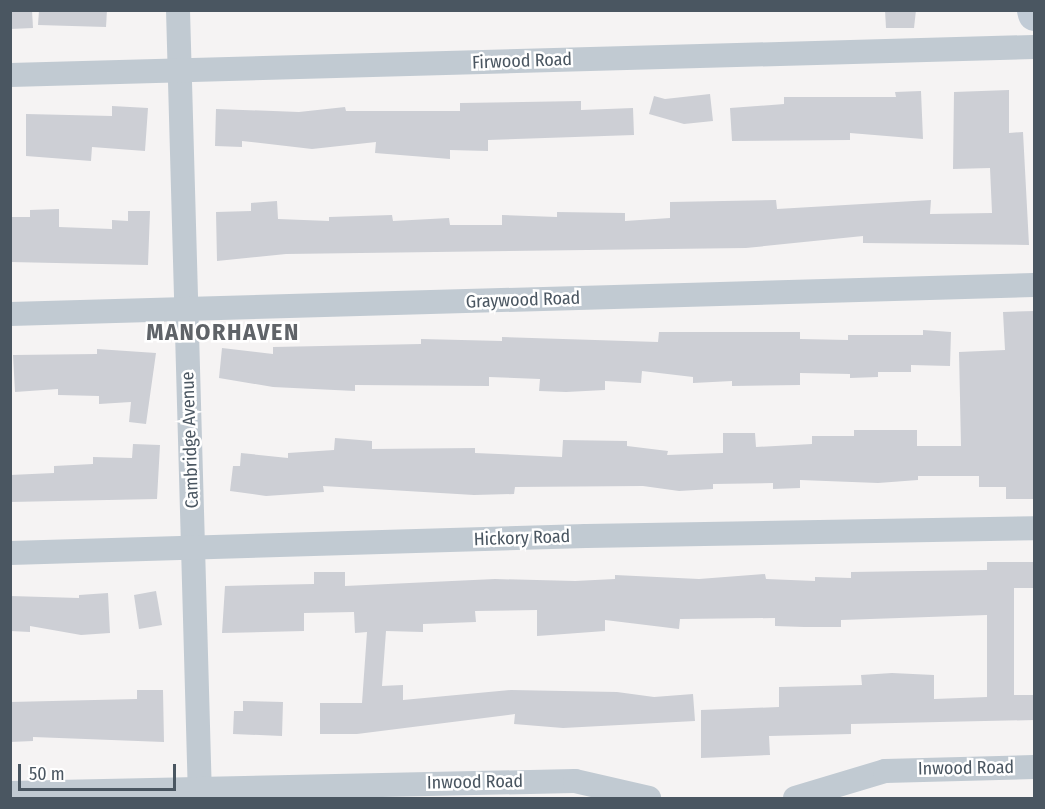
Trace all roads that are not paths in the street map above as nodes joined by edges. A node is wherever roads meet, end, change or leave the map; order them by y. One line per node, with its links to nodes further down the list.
1 (178, 10): 3 (street, Cambridge Avenue)
2 (1035, 47): 3 (street, Firwood Road)
3 (180, 70): 4 (street, Firwood Road); 6 (street, Cambridge Avenue)
4 (10, 75)
5 (1035, 285): 6 (street, Graywood Road)
6 (186, 309): 7 (street, Graywood Road); 9 (street, Cambridge Avenue)
7 (10, 314)
8 (1035, 528): 9 (street, Hickory Road)
9 (193, 548): 10 (street, Hickory Road); 13 (street, Cambridge Avenue)
10 (10, 553)
11 (1035, 767): 15 (street, Inwood Road)
12 (10, 793): 13 (street, Inwood Road)
13 (200, 793): 14 (street, Inwood Road)
14 (649, 798)
15 (795, 798)

